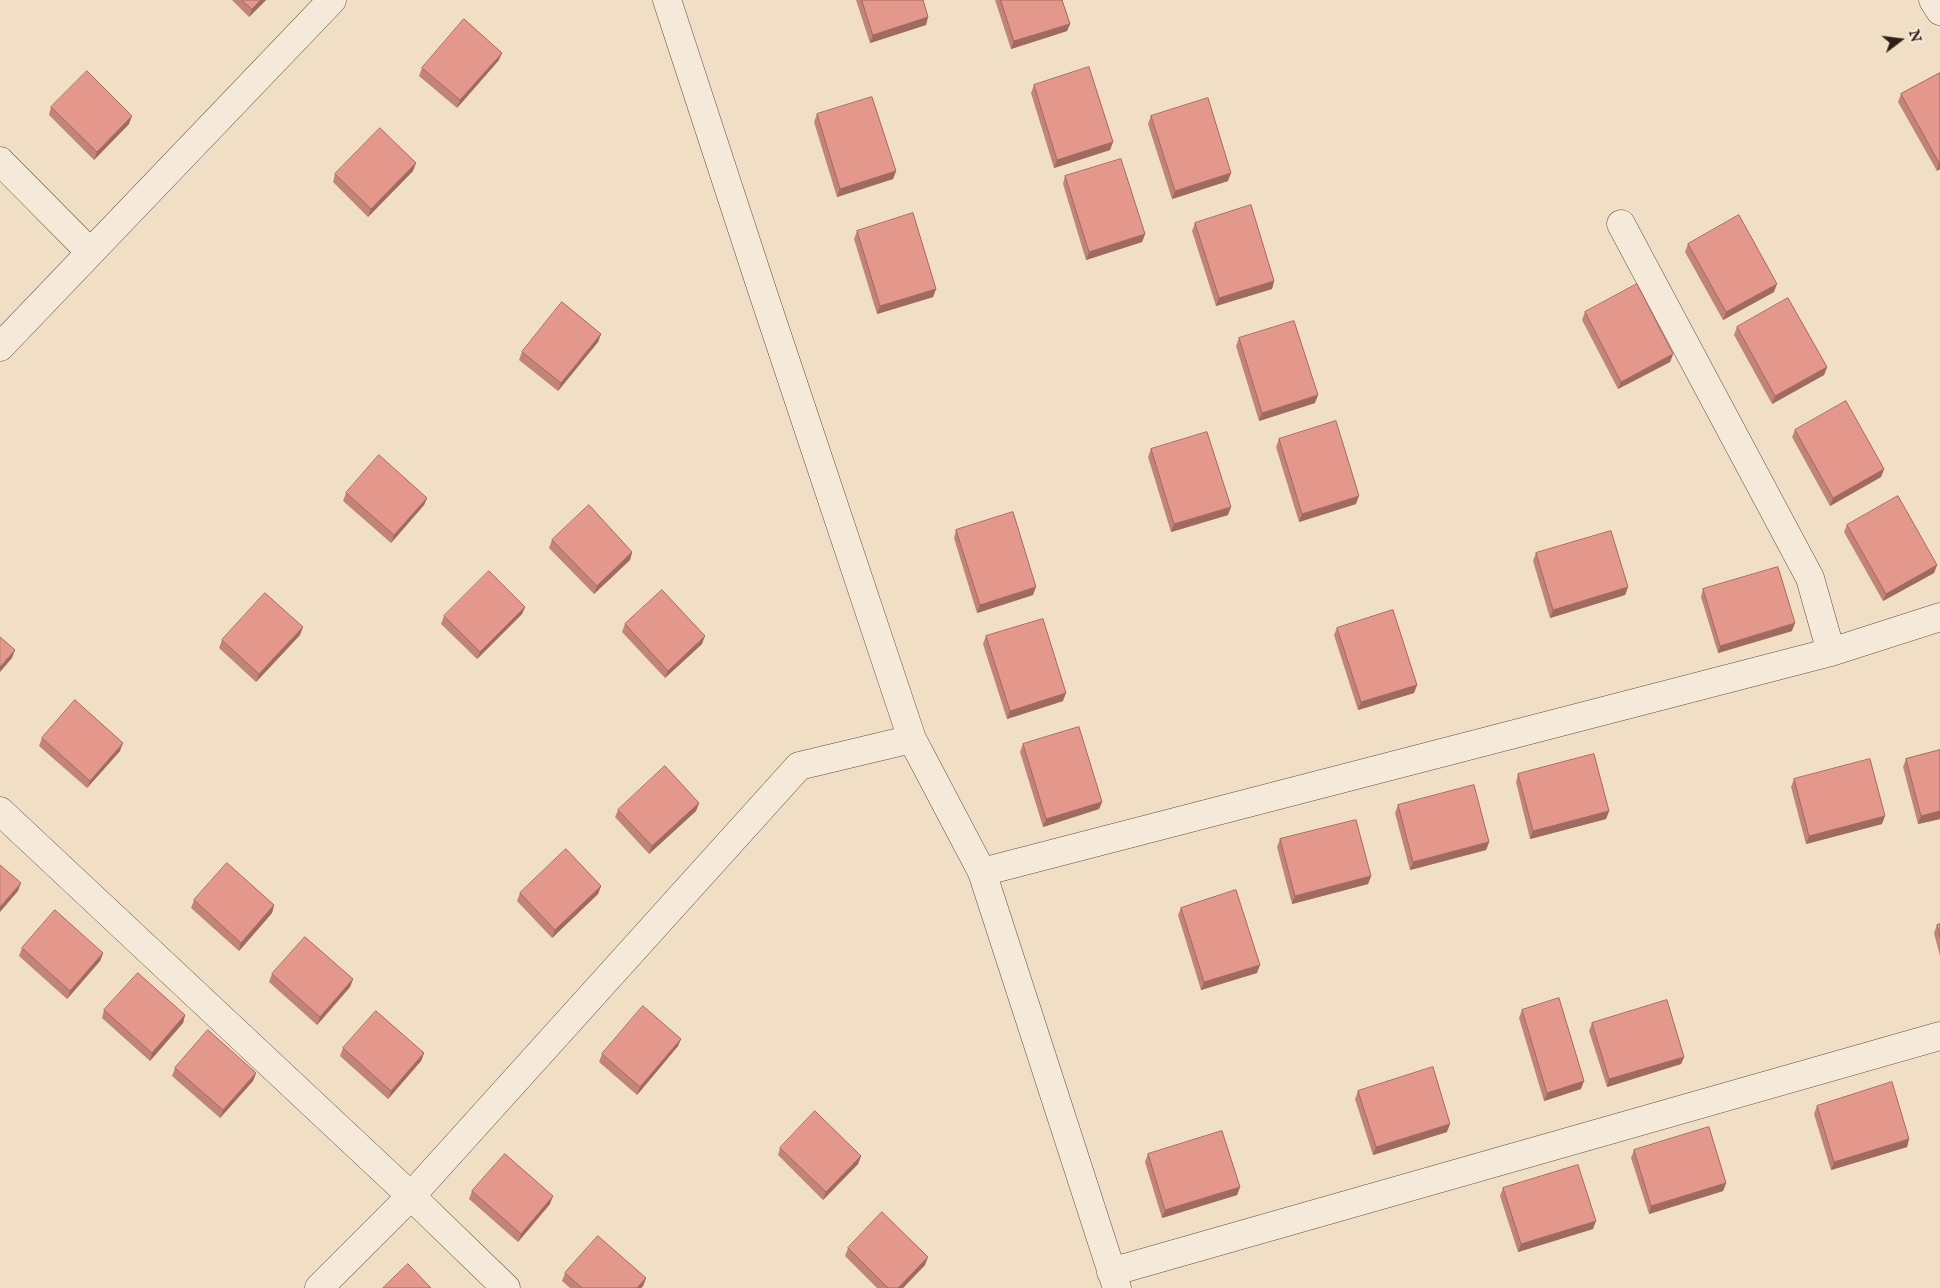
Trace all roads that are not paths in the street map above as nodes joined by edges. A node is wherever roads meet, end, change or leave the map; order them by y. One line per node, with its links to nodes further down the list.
1 (332, 0): 7 (street)
2 (667, 0): 11 (street)
3 (1934, 0): 4 (street)
4 (1940, 11)
5 (0, 161): 7 (street)
6 (1621, 224): 10 (street)
7 (90, 252): 8 (street)
8 (0, 347)
9 (1940, 616): 10 (street)
10 (1831, 652): 13 (street)
11 (912, 739): 13 (street); 15 (street)
12 (0, 811): 15 (street)
13 (982, 872): 16 (street)
14 (1940, 1036): 16 (street)
15 (411, 1196): 17 (street); 18 (street)
16 (1114, 1280)
17 (318, 1288)
18 (506, 1288)

